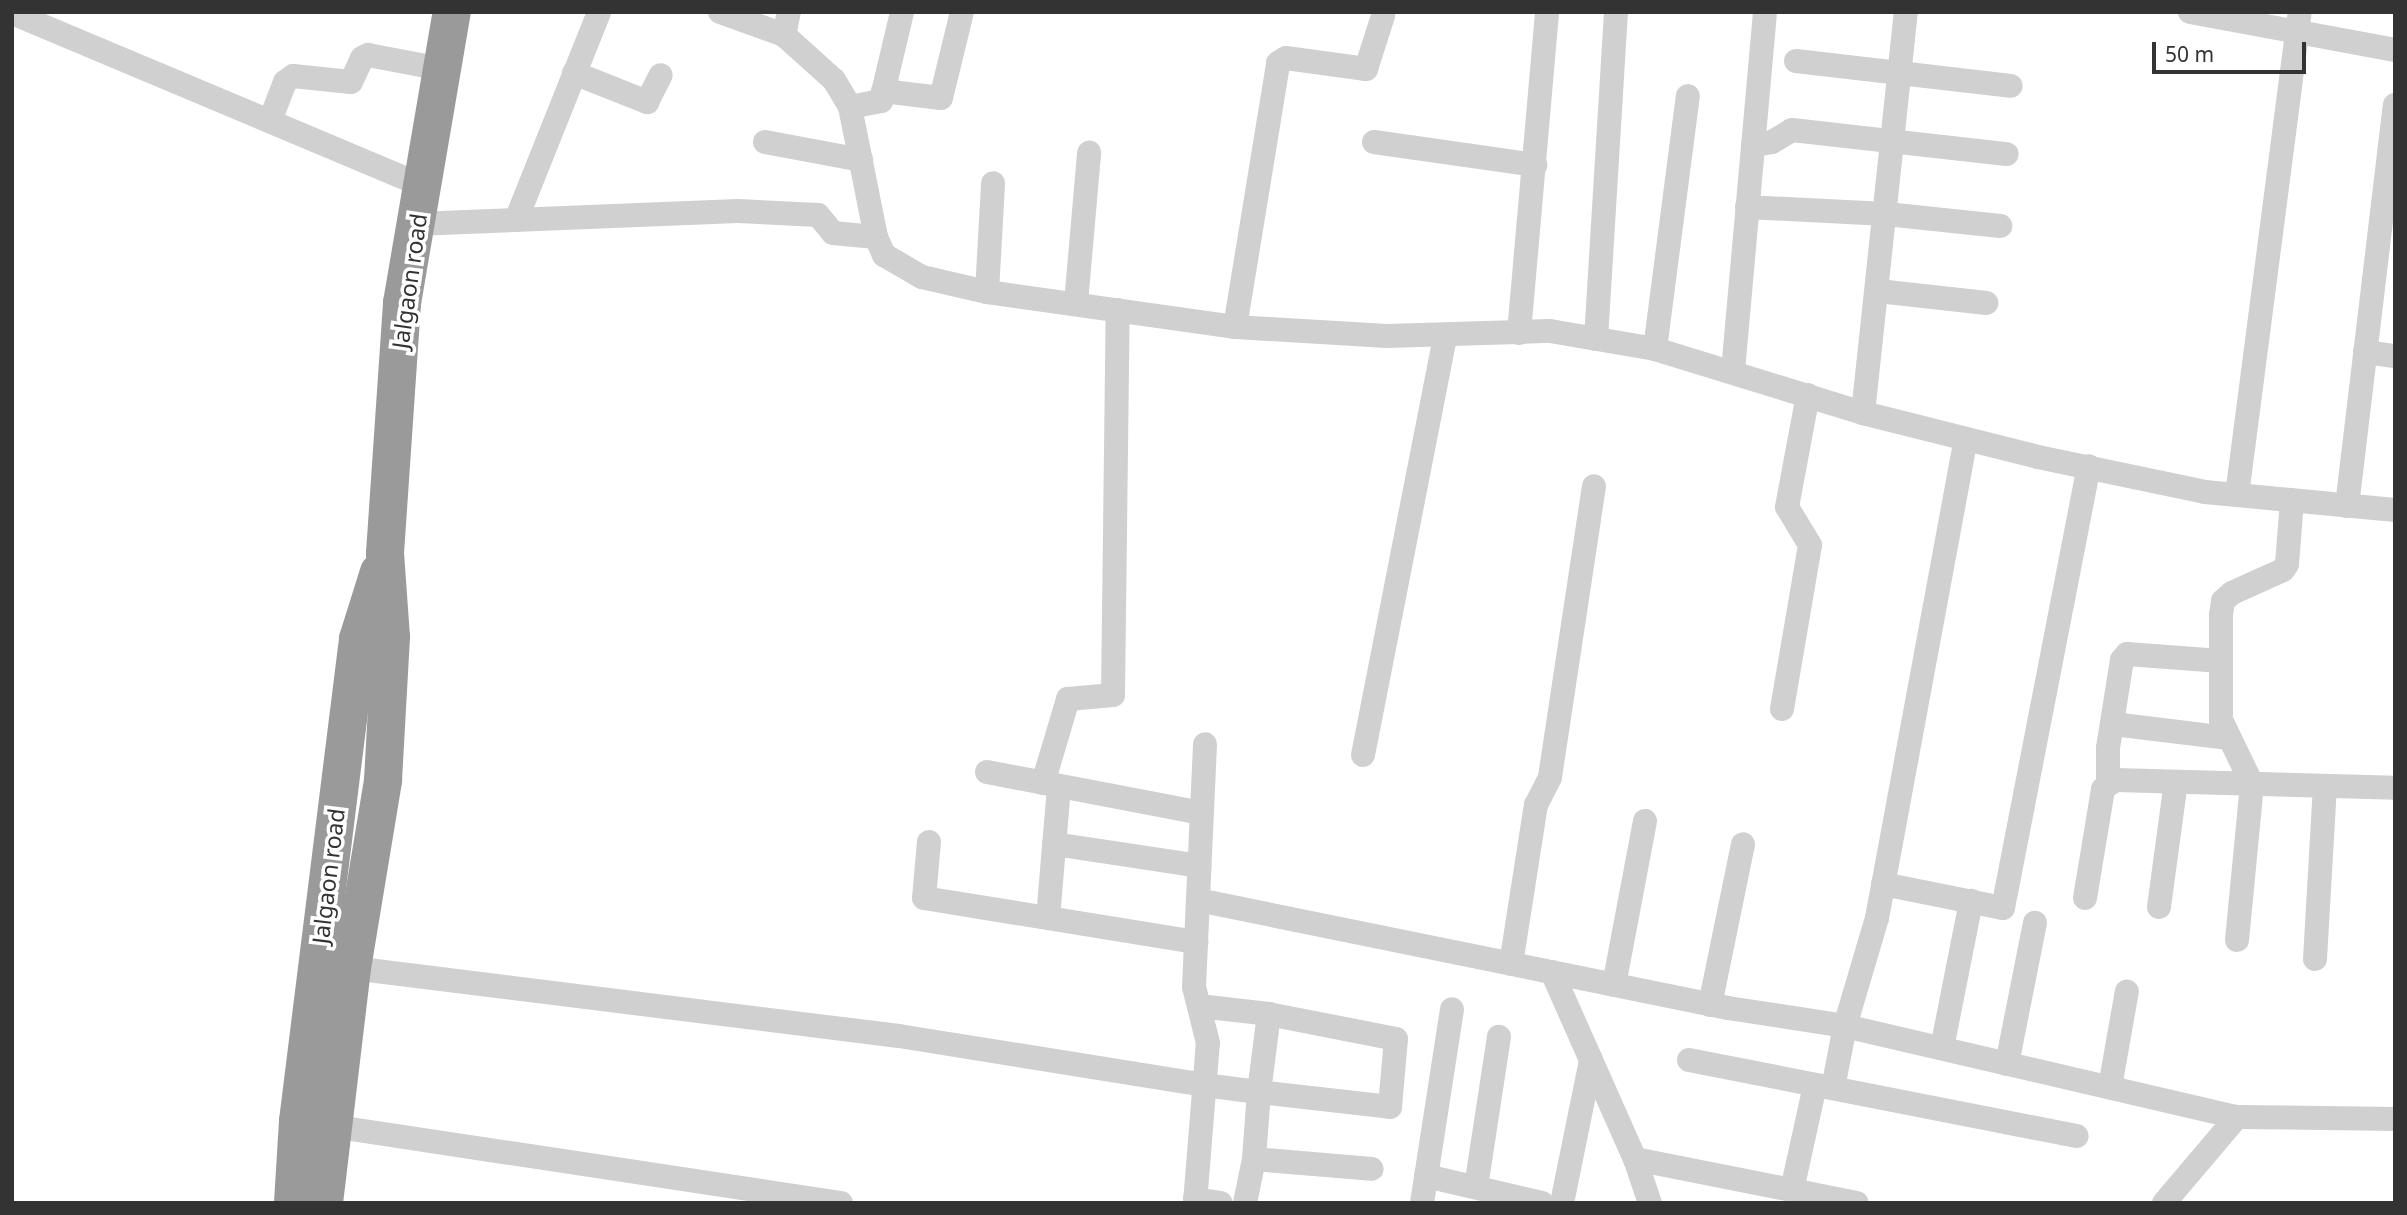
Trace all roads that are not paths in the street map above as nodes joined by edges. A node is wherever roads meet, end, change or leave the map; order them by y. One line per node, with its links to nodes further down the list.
1 (452, 12): 18 (highway, Jalgaon road)
2 (599, 12): 19 (street)
3 (720, 12): 15 (street)
4 (902, 12): 23 (street)
5 (962, 12): 23 (street)
6 (1547, 12): 35 (street)
7 (1616, 12): 53 (street)
8 (1765, 12): 31 (street)
9 (1906, 12): 20 (street)
10 (2190, 12): 14 (street)
11 (12, 13): 13 (street)
12 (1383, 16): 50 (street)
13 (38, 18): 27 (street)
14 (2298, 22): 16 (street); 63 (street)
15 (786, 23): 26 (street)
16 (2395, 50)
17 (1796, 61): 20 (street)
18 (442, 69): 27 (street); 38 (highway, Jalgaon road)
19 (574, 72): 21 (street); 41 (street)
20 (1900, 72): 22 (street); 30 (street)
21 (661, 75)
22 (2011, 86)
23 (883, 91): 26 (street)
24 (1688, 96): 54 (street)
25 (2395, 104): 36 (street)
26 (850, 107): 34 (street)
27 (270, 121): 38 (street)
28 (765, 142): 34 (street)
29 (1374, 142): 35 (street)
30 (1893, 142): 31 (street); 33 (street); 40 (street)
31 (1753, 145): 39 (street)
32 (1089, 153): 47 (street)
33 (2007, 154)
34 (861, 160): 44 (street)
35 (1535, 165): 51 (street)
36 (2391, 168): 55 (street)
37 (993, 183): 46 (street)
38 (422, 185): 42 (highway, Jalgaon road)
39 (1747, 207): 40 (street); 57 (street)
40 (1886, 214): 43 (street); 45 (street)
41 (516, 220): 42 (street); 44 (street)
42 (416, 224): 67 (highway, Jalgaon road)
43 (2000, 226)
44 (876, 237): 46 (street)
45 (1878, 291): 48 (street); 59 (street)
46 (987, 292): 47 (street)
47 (1076, 303): 49 (street)
48 (1986, 303)
49 (1118, 310): 50 (street); 77 (street)
50 (1235, 327): 52 (street)
51 (1519, 332): 52 (street); 53 (street)
52 (1445, 336): 73 (street)
53 (1596, 339): 54 (street)
54 (1655, 349): 57 (street)
55 (2365, 352): 56 (street); 65 (street)
56 (2395, 356)
57 (1732, 371): 58 (street)
58 (1808, 394): 59 (street); 69 (street)
59 (1863, 413): 60 (street)
60 (1966, 440): 61 (street); 87 (street)
61 (2088, 466): 63 (street); 90 (street)
62 (1594, 486): 97 (street)
63 (2237, 495): 64 (street)
64 (2292, 500): 65 (street); 68 (street)
65 (2347, 506): 66 (street)
66 (2394, 516)
67 (385, 553): 98 (highway, Jalgaon road); 127 (highway, Jalgaon road)
68 (2221, 661): 70 (street); 71 (street)
69 (1782, 709)
70 (2113, 724): 71 (street); 76 (street)
71 (2229, 738): 78 (street)
72 (1205, 744): 81 (street)
73 (1363, 755)
74 (986, 772): 77 (street)
75 (2176, 782): 76 (street); 78 (street); 91 (street)
76 (2108, 783): 88 (street)
77 (1051, 784): 81 (street); 84 (street)
78 (2252, 784): 79 (street); 94 (street)
79 (2325, 786): 80 (street); 96 (street)
80 (2395, 788)
81 (1201, 813): 86 (street)
82 (1645, 821): 100 (street)
83 (929, 842): 92 (street)
84 (1055, 844): 86 (street); 92 (street)
85 (1742, 844): 102 (street)
86 (1199, 866): 89 (street)
87 (1883, 884): 90 (street); 106 (street)
88 (2085, 898)
89 (1198, 900): 95 (street); 97 (street)
90 (1971, 901): 108 (street)
91 (2159, 907)
92 (1048, 918): 95 (street)
93 (2035, 923): 111 (street)
94 (2237, 940)
95 (1196, 942): 103 (street)
96 (2315, 959)
97 (1511, 964): 99 (street)
98 (352, 968): 112 (street); 118 (highway, Jalgaon road)
99 (1552, 972): 100 (street); 109 (street)
100 (1614, 985): 102 (street)
101 (2127, 991): 114 (street)
102 (1710, 1005): 106 (street)
103 (1199, 1006): 105 (street); 112 (street)
104 (1452, 1009): 123 (street)
105 (1269, 1014): 115 (street); 115 (street)
106 (1845, 1026): 108 (street); 113 (street)
107 (1499, 1037): 124 (street)
108 (1942, 1048): 111 (street)
109 (1591, 1060): 121 (street); 134 (street)
110 (1689, 1060): 113 (street)
111 (2007, 1063): 114 (street)
112 (1204, 1085): 115 (street); 126 (street)
113 (1824, 1086): 119 (street); 125 (street)
114 (2110, 1087): 116 (street)
115 (1259, 1092): 120 (street)
116 (2237, 1117): 117 (street); 137 (street)
117 (2395, 1119)
118 (331, 1126): 128 (highway, Jalgaon road); 129 (street)
119 (2077, 1136)
120 (1255, 1159): 122 (street); 131 (street)
121 (1635, 1159): 125 (street); 135 (street)
122 (1372, 1168)
123 (1426, 1176): 124 (street); 132 (street)
124 (1476, 1187): 133 (street)
125 (1792, 1190): 136 (street)
126 (1195, 1201): 130 (street)
127 (293, 1203)
128 (324, 1203)
129 (841, 1203)
130 (1221, 1203)
131 (1245, 1203)
132 (1422, 1203)
133 (1542, 1203)
134 (1562, 1203)
135 (1650, 1203)
136 (1857, 1203)
137 (2164, 1203)

